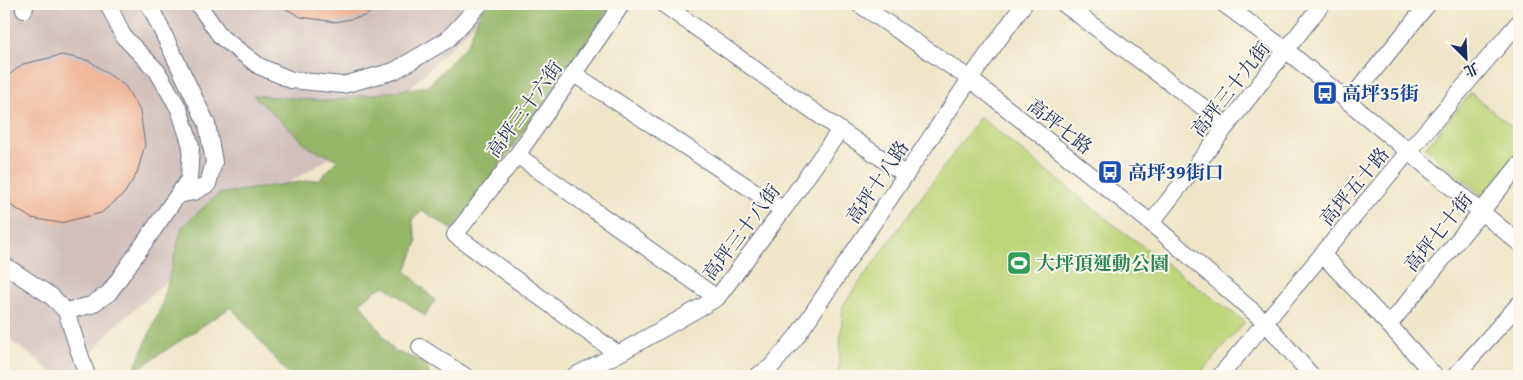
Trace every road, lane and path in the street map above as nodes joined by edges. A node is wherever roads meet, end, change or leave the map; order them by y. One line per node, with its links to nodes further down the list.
1 (108, 4): 24 (street)
2 (149, 4): 24 (street)
3 (198, 4): 4 (street)
4 (480, 4)
5 (622, 4): 15 (street, 高坪三十六街)
6 (663, 4): 19 (street)
7 (859, 4): 16 (street, 高坪七路)
8 (1024, 4): 16 (street, 高坪十八路)
9 (1064, 4): 18 (street)
10 (1224, 4): 14 (street)
11 (1322, 4): 14 (street, 高坪三十九街)
12 (1428, 4): 17 (street)
13 (1519, 22): 20 (street, 高坪五十路)
14 (1286, 50): 17 (street); 18 (street, 高坪三十九街)
15 (574, 74): 21 (street, 高坪三十六街); 25 (street)
16 (970, 79): 23 (street, 高坪十八路); 27 (street, 高坪七路)
17 (1349, 101): 20 (street)
18 (1227, 125): 27 (street, 高坪三十九街)
19 (840, 130): 23 (street); 25 (street, 高坪三十八街)
20 (1409, 151): 26 (street); 29 (street, 高坪五十路)
21 (517, 155): 31 (street); 37 (street, 高坪三十六街)
22 (1519, 165): 26 (street, 高坪七十街)
23 (906, 175): 41 (street, 高坪十八路)
24 (178, 195): 33 (street)
25 (783, 210): 31 (street, 高坪三十八街)
26 (1481, 211): 28 (street); 35 (street, 高坪七十街)
27 (1151, 223): 34 (street, 高坪七路)
28 (1519, 243)
29 (1322, 254): 34 (street, 高坪五十路); 35 (street)
30 (4, 265): 33 (street)
31 (716, 298): 37 (street, 高坪三十八街)
32 (1519, 304): 45 (street)
33 (66, 312): 38 (street)
34 (1265, 322): 42 (street, 高坪五十路); 43 (street, 高坪七路)
35 (1389, 325): 44 (street)
36 (420, 347): 39 (street)
37 (618, 354): 40 (street, 高坪三十八街)
38 (87, 376)
39 (465, 376)
40 (574, 376)
41 (757, 376)
42 (1220, 376)
43 (1312, 376)
44 (1435, 376)
45 (1455, 376)

